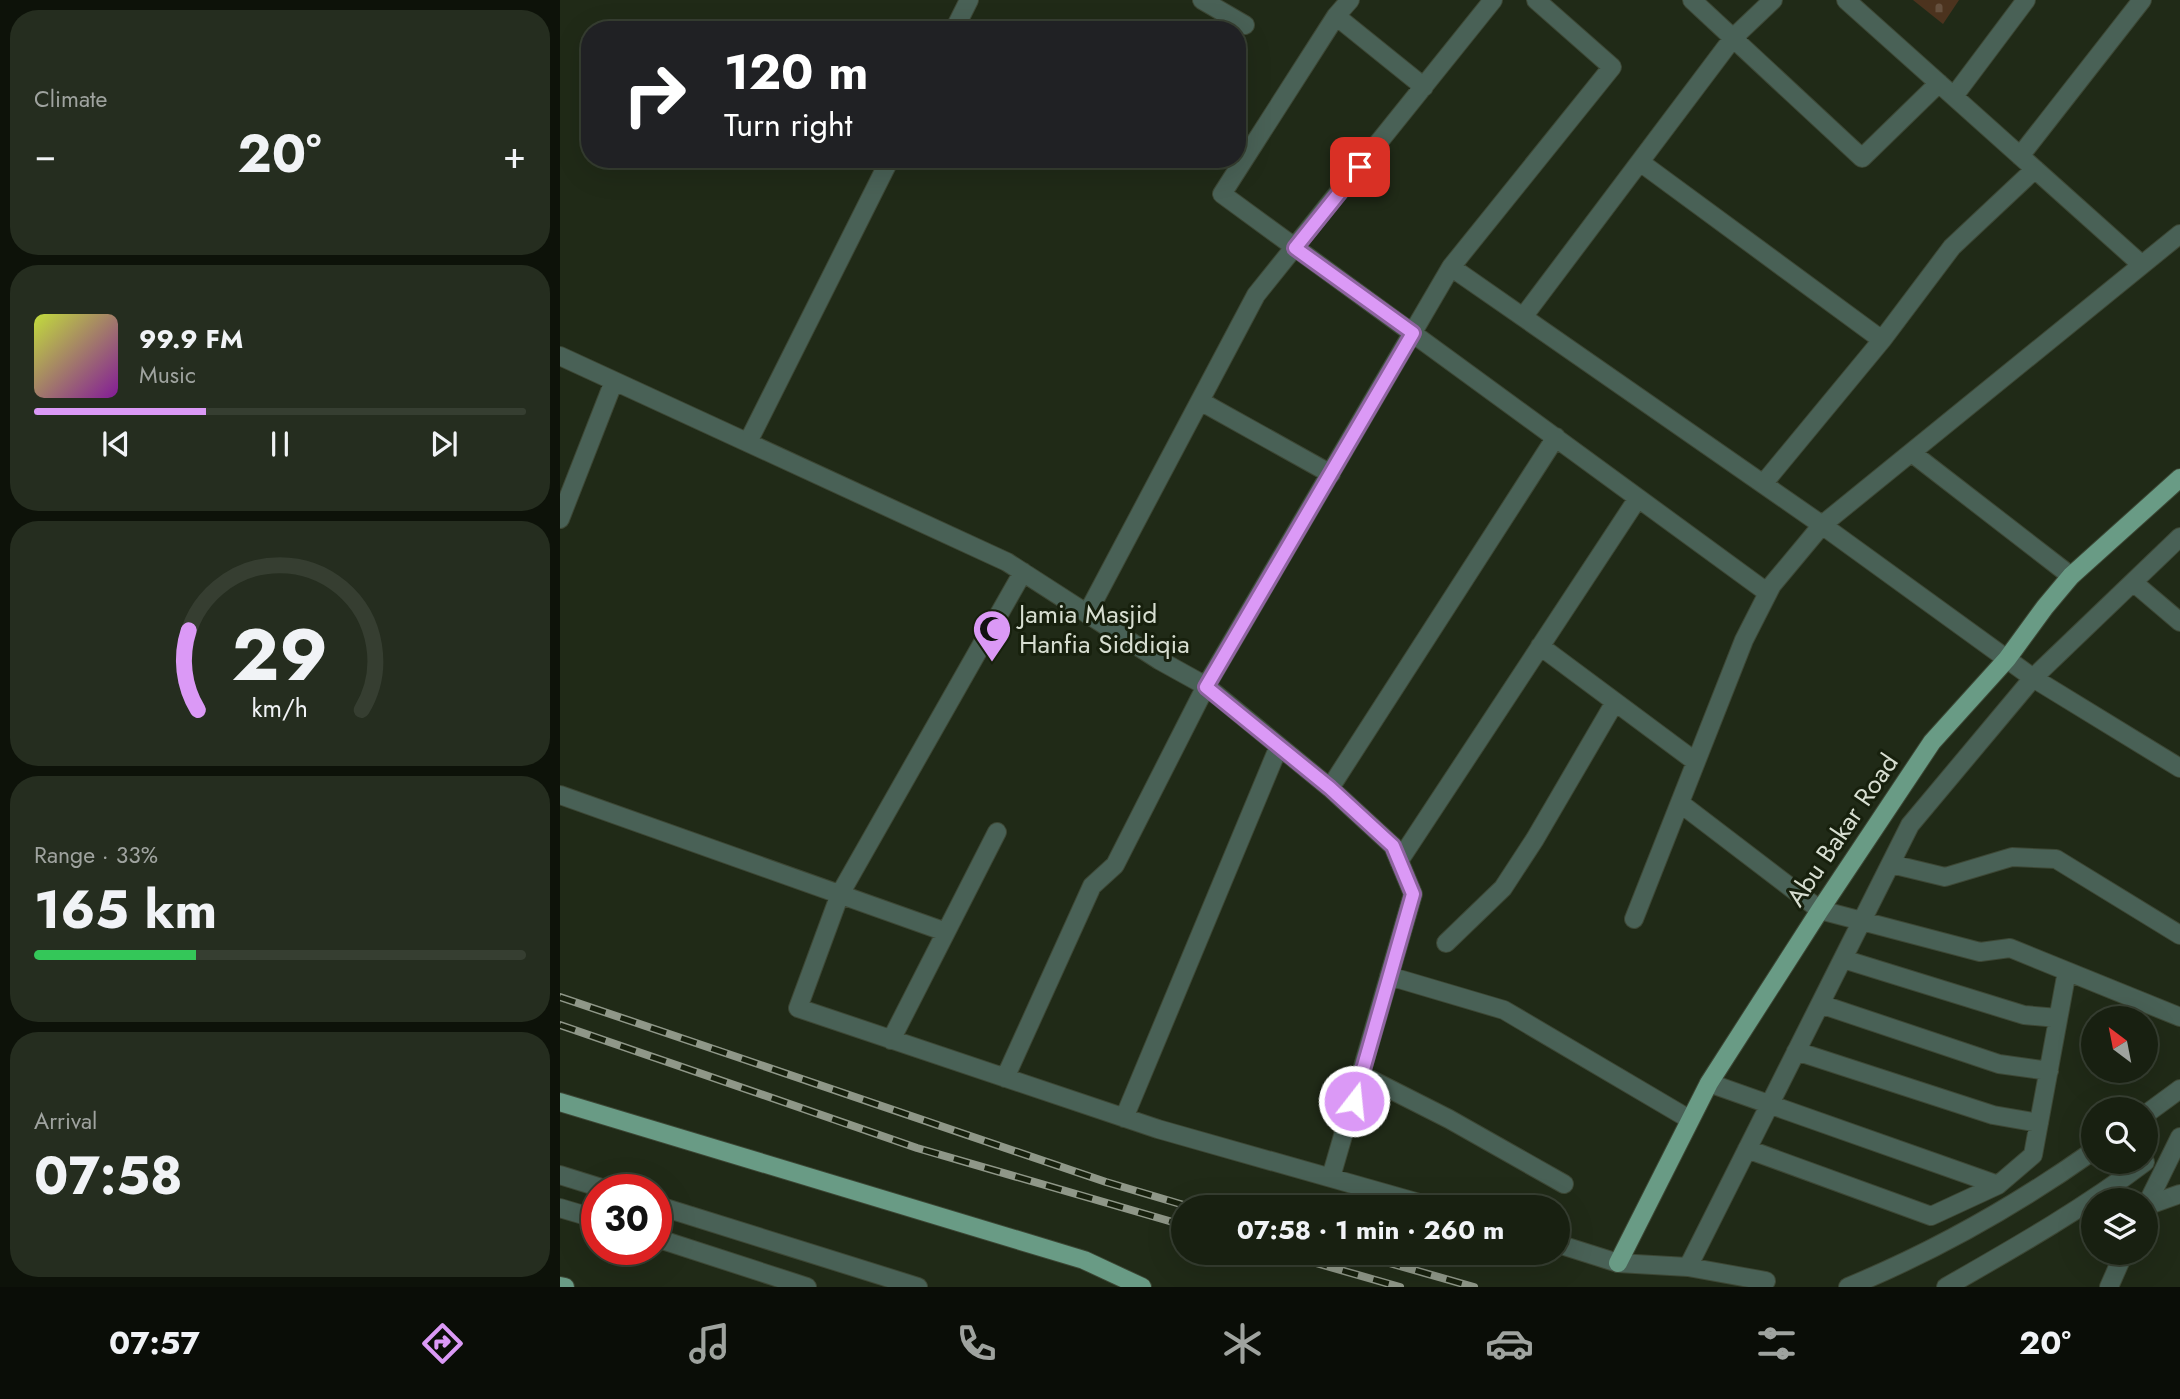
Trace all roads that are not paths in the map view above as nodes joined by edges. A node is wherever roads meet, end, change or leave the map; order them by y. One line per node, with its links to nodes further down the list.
1 (969, 0): 12 (street)
2 (1202, 0): 13 (street)
3 (1350, 0): 11 (street)
4 (1493, 0): 16 (street)
5 (1536, 0): 27 (street)
6 (1692, 0): 14 (street)
7 (1773, 0): 14 (street)
8 (1846, 0): 15 (street)
9 (2026, 0): 17 (street)
10 (2142, 0): 18 (street)
11 (1336, 16): 16 (street); 19 (street)
12 (958, 21)
13 (1238, 21)
14 (1733, 38): 15 (street); 20 (street)
15 (1939, 83): 17 (street)
16 (1424, 86): 25 (street)
17 (1954, 96): 18 (street)
18 (2020, 156): 23 (street)
19 (1246, 157)
20 (1640, 162): 28 (street); 30 (street)
21 (885, 168): 35 (street)
22 (1239, 168): 25 (street)
23 (2035, 169): 26 (street); 30 (street)
24 (2180, 234): 26 (street)
25 (1295, 248): 29 (street); 33 (street)
26 (2142, 265): 36 (street)
27 (1451, 267): 28 (street); 29 (street)
28 (1523, 317): 39 (street)
29 (1413, 333): 34 (street); 37 (street)
30 (1882, 341): 39 (street)
31 (560, 356): 32 (street)
32 (614, 381): 35 (street); 41 (street)
33 (1200, 401): 37 (street); 48 (street)
34 (1556, 437): 40 (street); 58 (street)
35 (748, 442): 44 (street)
36 (1912, 453): 42 (street); 45 (street)
37 (1331, 474): 53 (street)
38 (2180, 478): 45 (main road, Abu Bakar Road)
39 (1763, 484): 42 (street)
40 (1638, 498): 47 (street); 50 (street)
41 (560, 519)
42 (1822, 526): 47 (street); 51 (street)
43 (2180, 537): 46 (street)
44 (1023, 572): 48 (street); 64 (street)
45 (2071, 576): 51 (main road, Abu Bakar Road)
46 (2133, 582): 49 (street); 52 (street)
47 (1768, 593): 56 (street)
48 (1087, 614): 53 (street)
49 (2180, 622)
50 (1540, 646): 54 (street); 62 (street)
51 (2007, 659): 52 (street); 65 (main road, Abu Bakar Road)
52 (2032, 678): 57 (street); 63 (street)
53 (1206, 687): 55 (street); 81 (street)
54 (1615, 702): 56 (street); 70 (street)
55 (1279, 746): 58 (street); 87 (street)
56 (1696, 762): 60 (street)
57 (2180, 768)
58 (1330, 788): 62 (street)
59 (560, 795): 64 (street)
60 (1680, 803): 65 (street); 66 (street)
61 (997, 832): 68 (street)
62 (1399, 861): 73 (street)
63 (1891, 864): 67 (street); 69 (street)
64 (840, 894): 68 (street); 77 (street)
65 (1820, 910): 67 (street); 82 (main road, Abu Bakar Road)
66 (1634, 919)
67 (1863, 920): 71 (street); 72 (street)
68 (946, 932): 77 (street)
69 (2180, 935)
70 (1446, 943)
71 (1843, 960): 74 (street); 76 (street)
72 (2067, 971): 75 (street); 76 (street)
73 (1389, 976): 80 (street); 88 (street)
74 (1820, 1004): 78 (street); 79 (street)
75 (2180, 1017)
76 (2058, 1018): 79 (street)
77 (891, 1040): 81 (street)
78 (1796, 1051): 85 (street); 89 (street)
79 (2049, 1071): 89 (street)
80 (1362, 1075): 96 (street); 98 (street)
81 (1005, 1078): 87 (street)
82 (1709, 1083): 85 (street); 88 (main road, Abu Bakar Road)
83 (2180, 1089): 86 (street)
84 (560, 1102): 115 (main road)
85 (1769, 1103): 91 (street); 99 (street)
86 (2158, 1105)
87 (1124, 1118): 96 (street)
88 (1689, 1119): 109 (main road, Abu Bakar Road)
89 (2039, 1123): 99 (street)
90 (2180, 1136): 92 (street); 100 (street)
91 (1747, 1149): 99 (street); 111 (street)
92 (2158, 1152)
93 (2081, 1159): 116 (street)
94 (2129, 1174): 117 (street)
95 (560, 1175): 97 (street)
96 (1331, 1177): 102 (street)
97 (581, 1182)
98 (1564, 1184)
99 (1998, 1185)
100 (2155, 1188)
101 (2180, 1194): 103 (street)
102 (1393, 1195)
103 (2158, 1202)
104 (560, 1208): 106 (street)
105 (672, 1210): 114 (street)
106 (581, 1214)
107 (672, 1243): 113 (street)
108 (1570, 1248): 109 (street)
109 (1618, 1263): 111 (street)
110 (2119, 1265): 118 (street)
111 (1688, 1267): 112 (street)
112 (1766, 1281)
113 (807, 1287)
114 (918, 1287)
115 (1142, 1287)
116 (1848, 1287)
117 (1946, 1287)
118 (2109, 1287)

